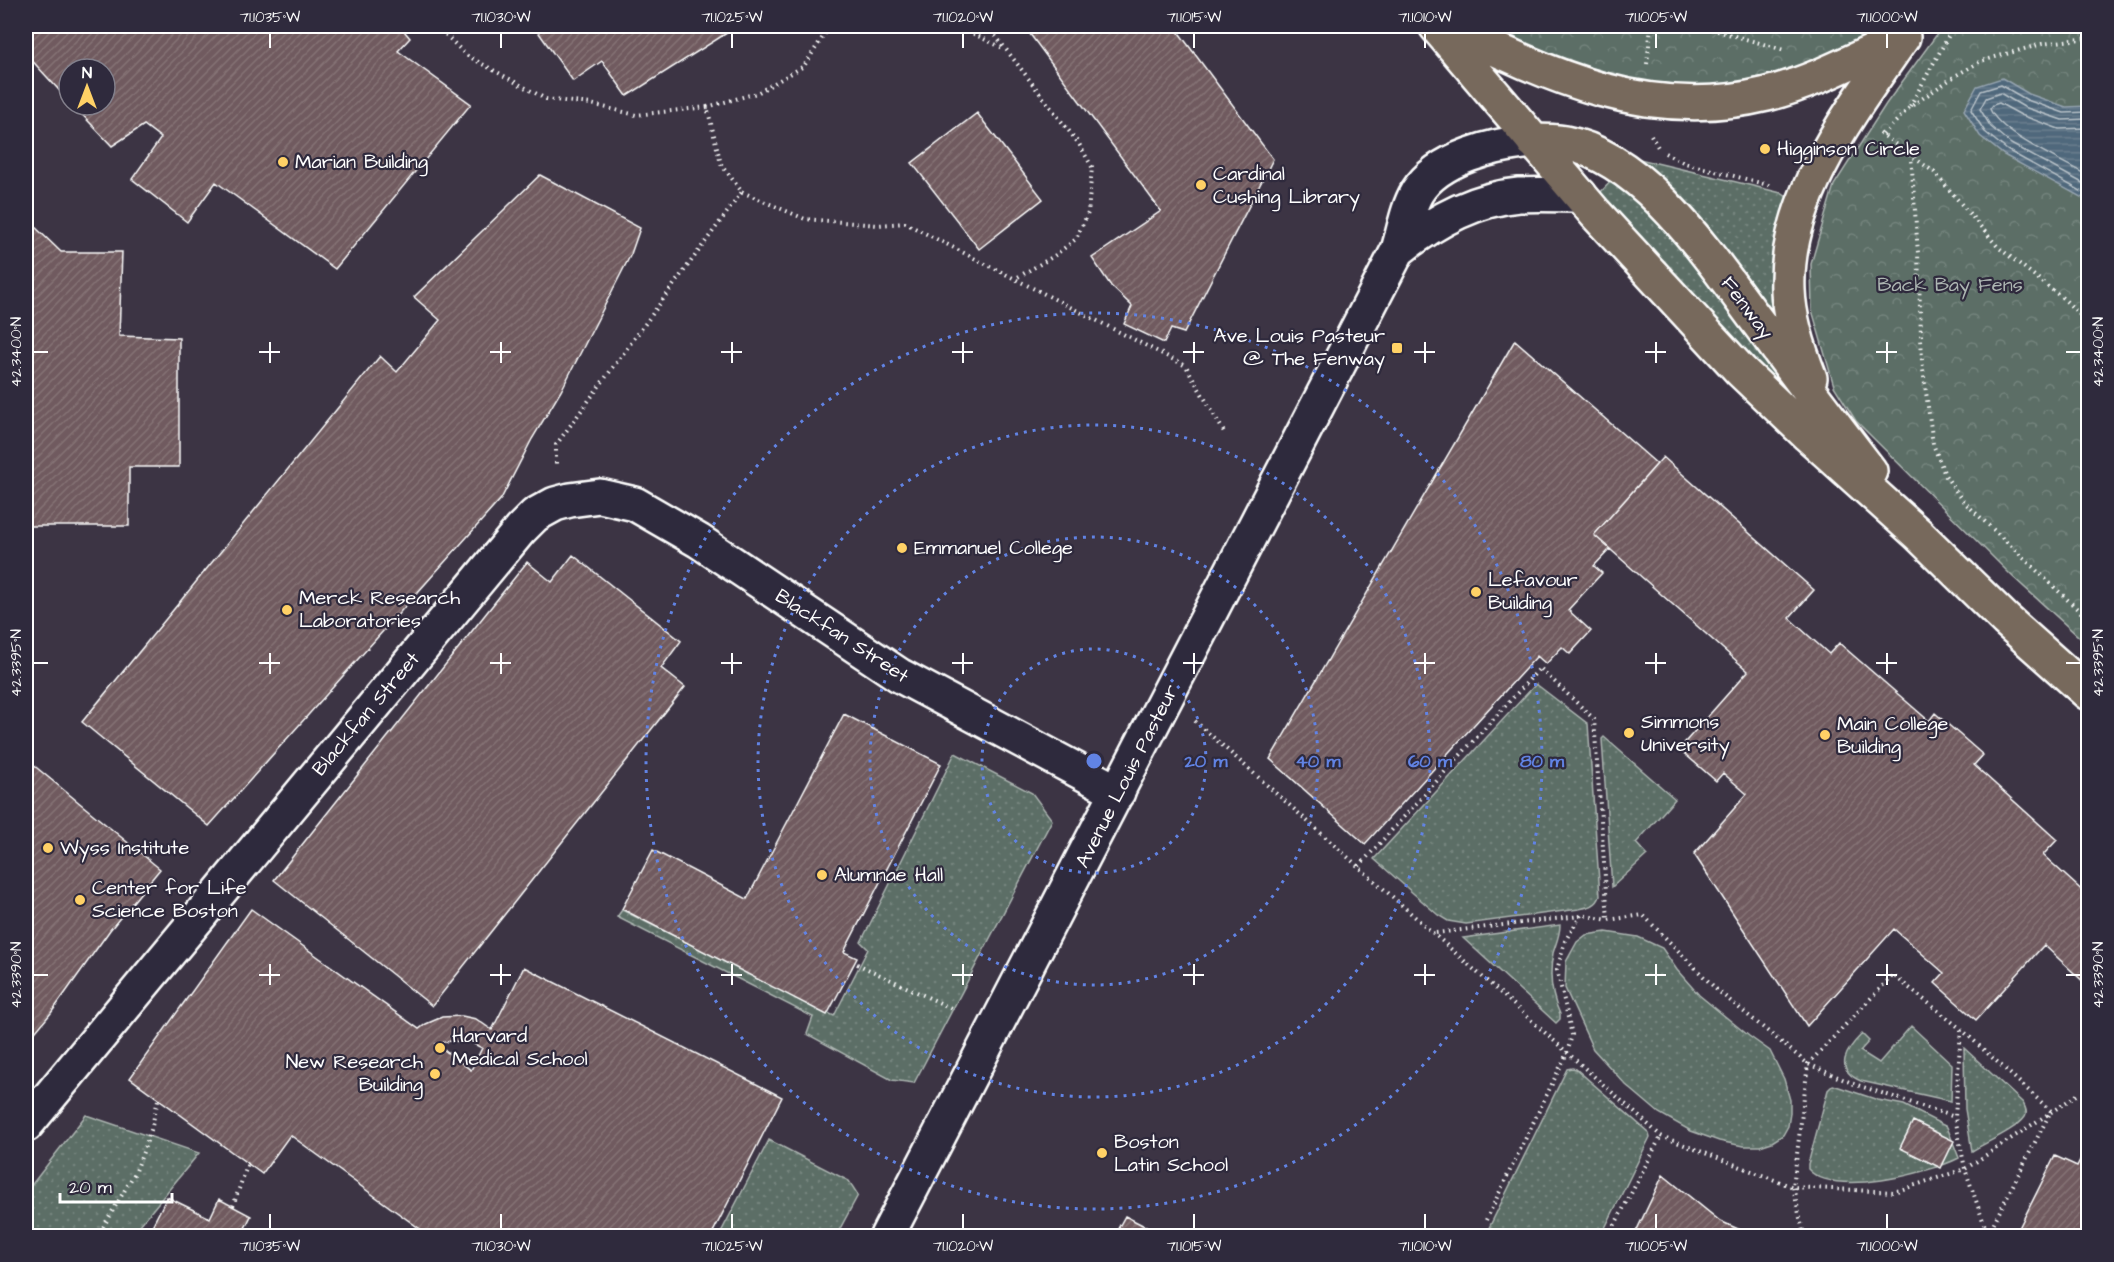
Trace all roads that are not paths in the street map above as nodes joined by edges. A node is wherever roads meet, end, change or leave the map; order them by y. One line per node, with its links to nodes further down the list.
1 (1436, 26): 4 (main road, Fenway)
2 (1447, 26): 3 (main road)
3 (1907, 32): 7 (main road)
4 (1533, 141): 5 (main road, Fenway); 6 (main road, Avenue Louis Pasteur); 7 (main road, Fenway)
5 (1580, 195): 6 (main road, Avenue Louis Pasteur); 8 (main road, Fenway)
6 (1398, 250): 10 (main road, Avenue Louis Pasteur)
7 (1827, 415): 8 (main road, Fenway)
8 (1918, 534): 9 (main road, Fenway)
9 (2088, 693)
10 (1118, 792): 11 (main road, Blackfan Street); 12 (main road, Avenue Louis Pasteur)
11 (26, 1125)
12 (887, 1236)

